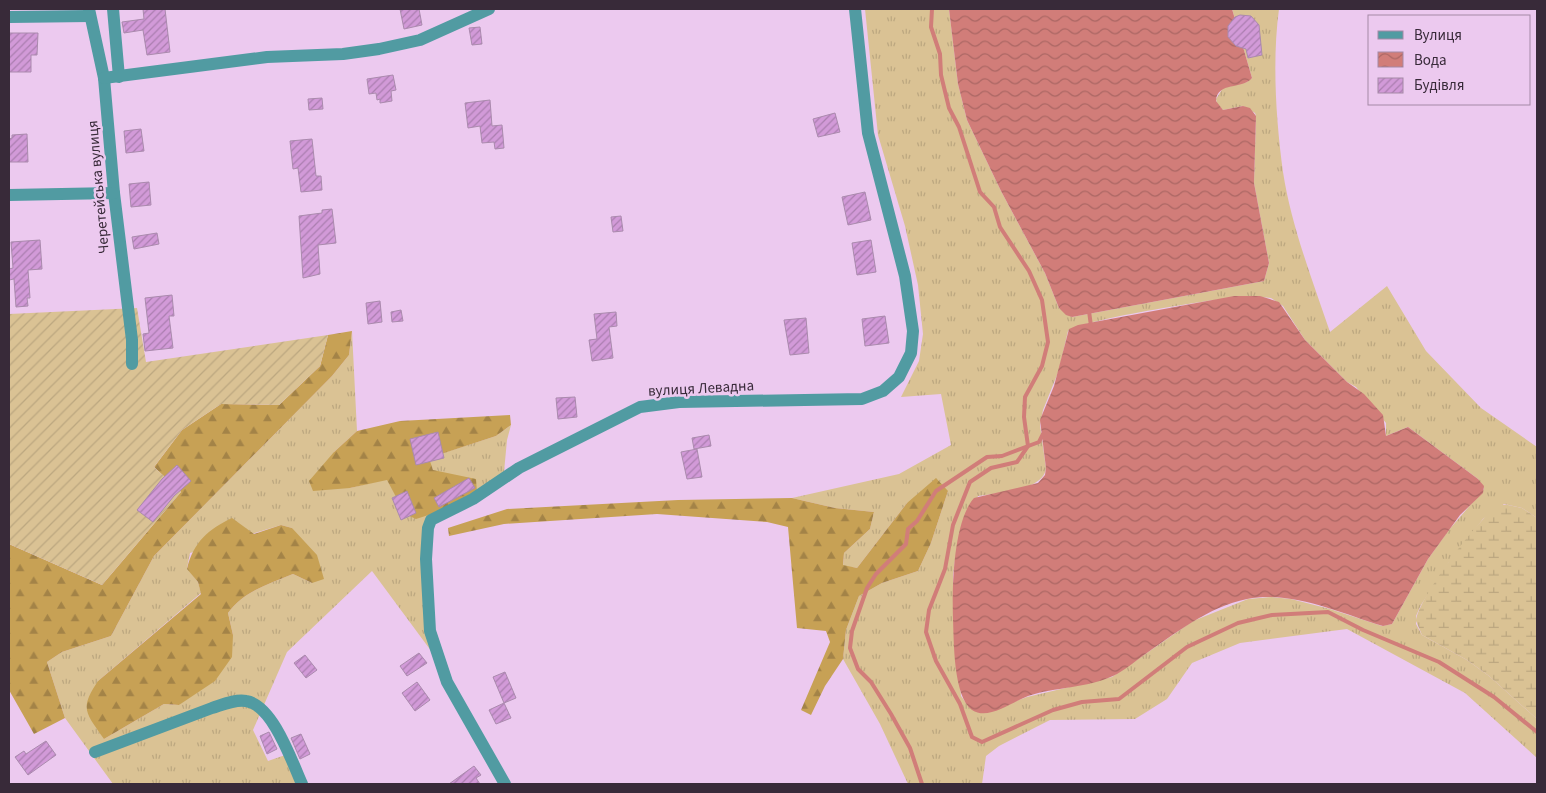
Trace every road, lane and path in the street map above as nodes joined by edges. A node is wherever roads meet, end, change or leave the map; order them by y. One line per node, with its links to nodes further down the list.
1 (113, 9): 6 (street)
2 (489, 9): 6 (street)
3 (855, 9): 13 (street, вулиця Левадна)
4 (89, 13): 5 (street); 7 (street, Черетейська вулиця)
5 (9, 17)
6 (119, 77): 7 (street)
7 (104, 78): 8 (street, Черетейська вулиця)
8 (114, 193): 9 (street); 10 (street, Черетейська вулиця)
9 (9, 195)
10 (132, 364)
11 (95, 752): 12 (street)
12 (302, 784)
13 (505, 784)

